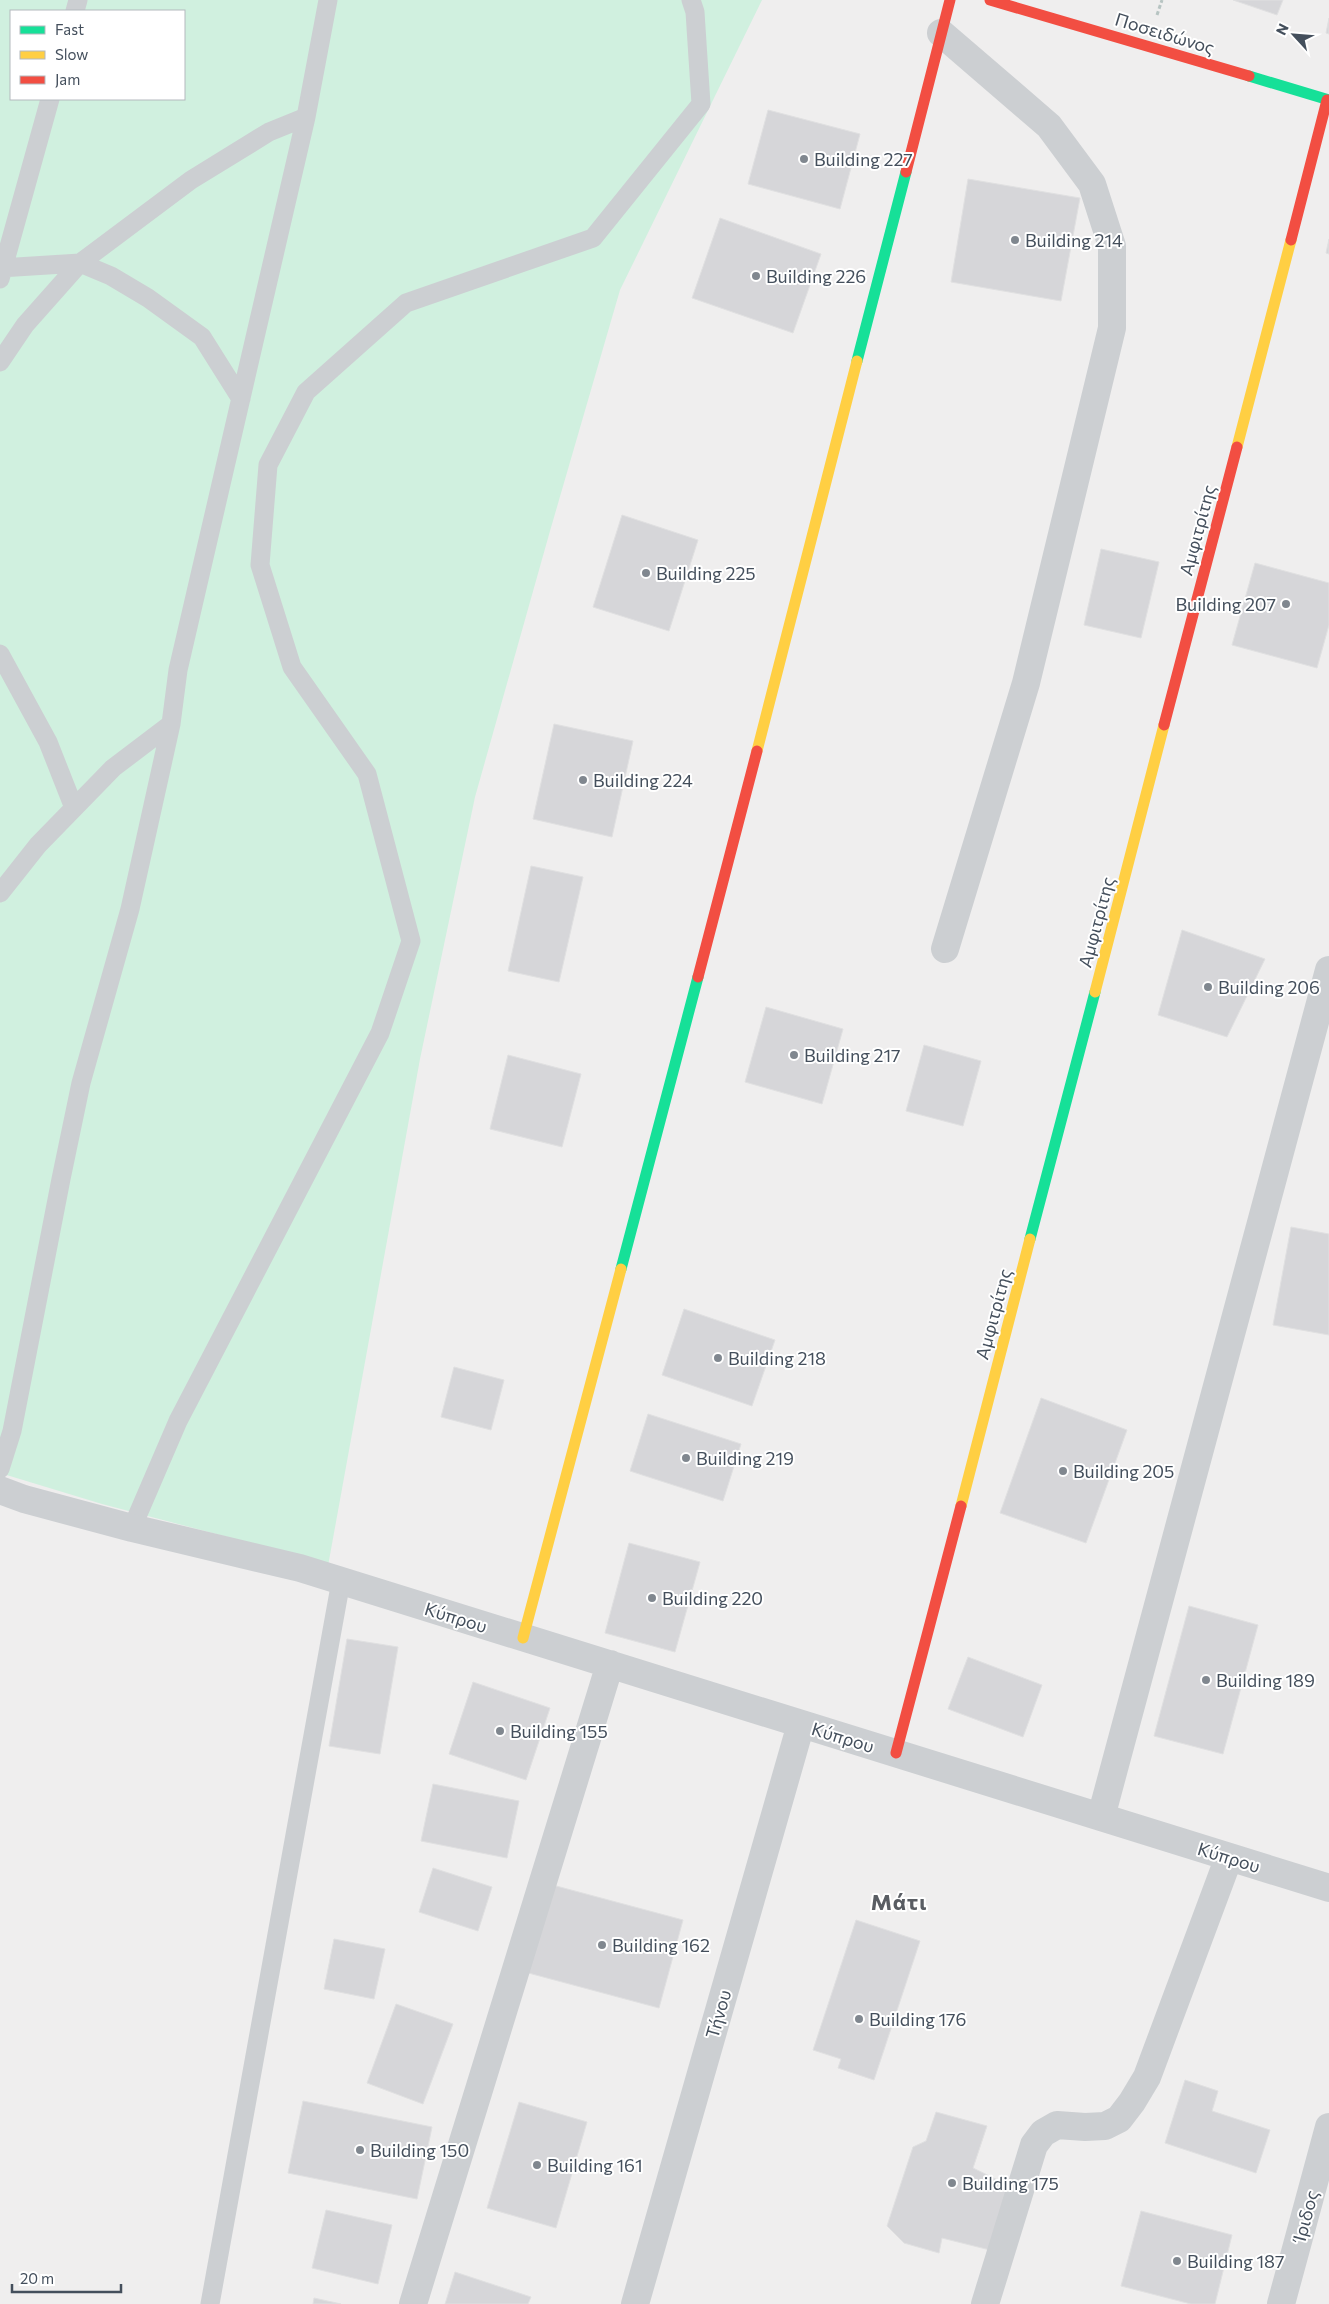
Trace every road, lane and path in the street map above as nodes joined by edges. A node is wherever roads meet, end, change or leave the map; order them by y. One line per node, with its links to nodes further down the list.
1 (328, 0): 8 (lane)
2 (691, 0): 21 (lane)
3 (950, 0): 5 (street)
4 (990, 0): 7 (street, Ποσειδώνος)
5 (941, 33): 17 (street); 23 (street)
6 (50, 100): 10 (lane)
7 (1328, 100): 26 (street, Αμφιτρίτης)
8 (306, 117): 9 (lane); 12 (lane)
9 (80, 263): 10 (lane); 11 (lane); 12 (lane)
10 (1, 272)
11 (0, 362)
12 (241, 400): 14 (lane)
13 (0, 654): 15 (lane)
14 (171, 724): 15 (lane); 19 (lane)
15 (74, 808): 16 (lane)
16 (0, 893)
17 (944, 949)
18 (1329, 970): 27 (street)
19 (0, 1469)
20 (0, 1490): 21 (street, Κύπρου)
21 (132, 1528): 22 (street, Κύπρου)
22 (349, 1584): 23 (street, Κύπρου); 31 (lane)
23 (523, 1638): 24 (street, Κύπρου)
24 (610, 1664): 25 (street, Κύπρου); 32 (street)
25 (801, 1724): 26 (street, Κύπρου); 33 (street, Τήνου)
26 (896, 1753): 27 (street, Κύπρου)
27 (1101, 1817): 28 (street, Κύπρου)
28 (1229, 1857): 29 (street, Κύπρου); 34 (street)
29 (1329, 1888)
30 (1329, 2127): 35 (street, Ίριδος)
31 (210, 2304)
32 (413, 2304)
33 (635, 2304)
34 (985, 2304)
35 (1282, 2304)

